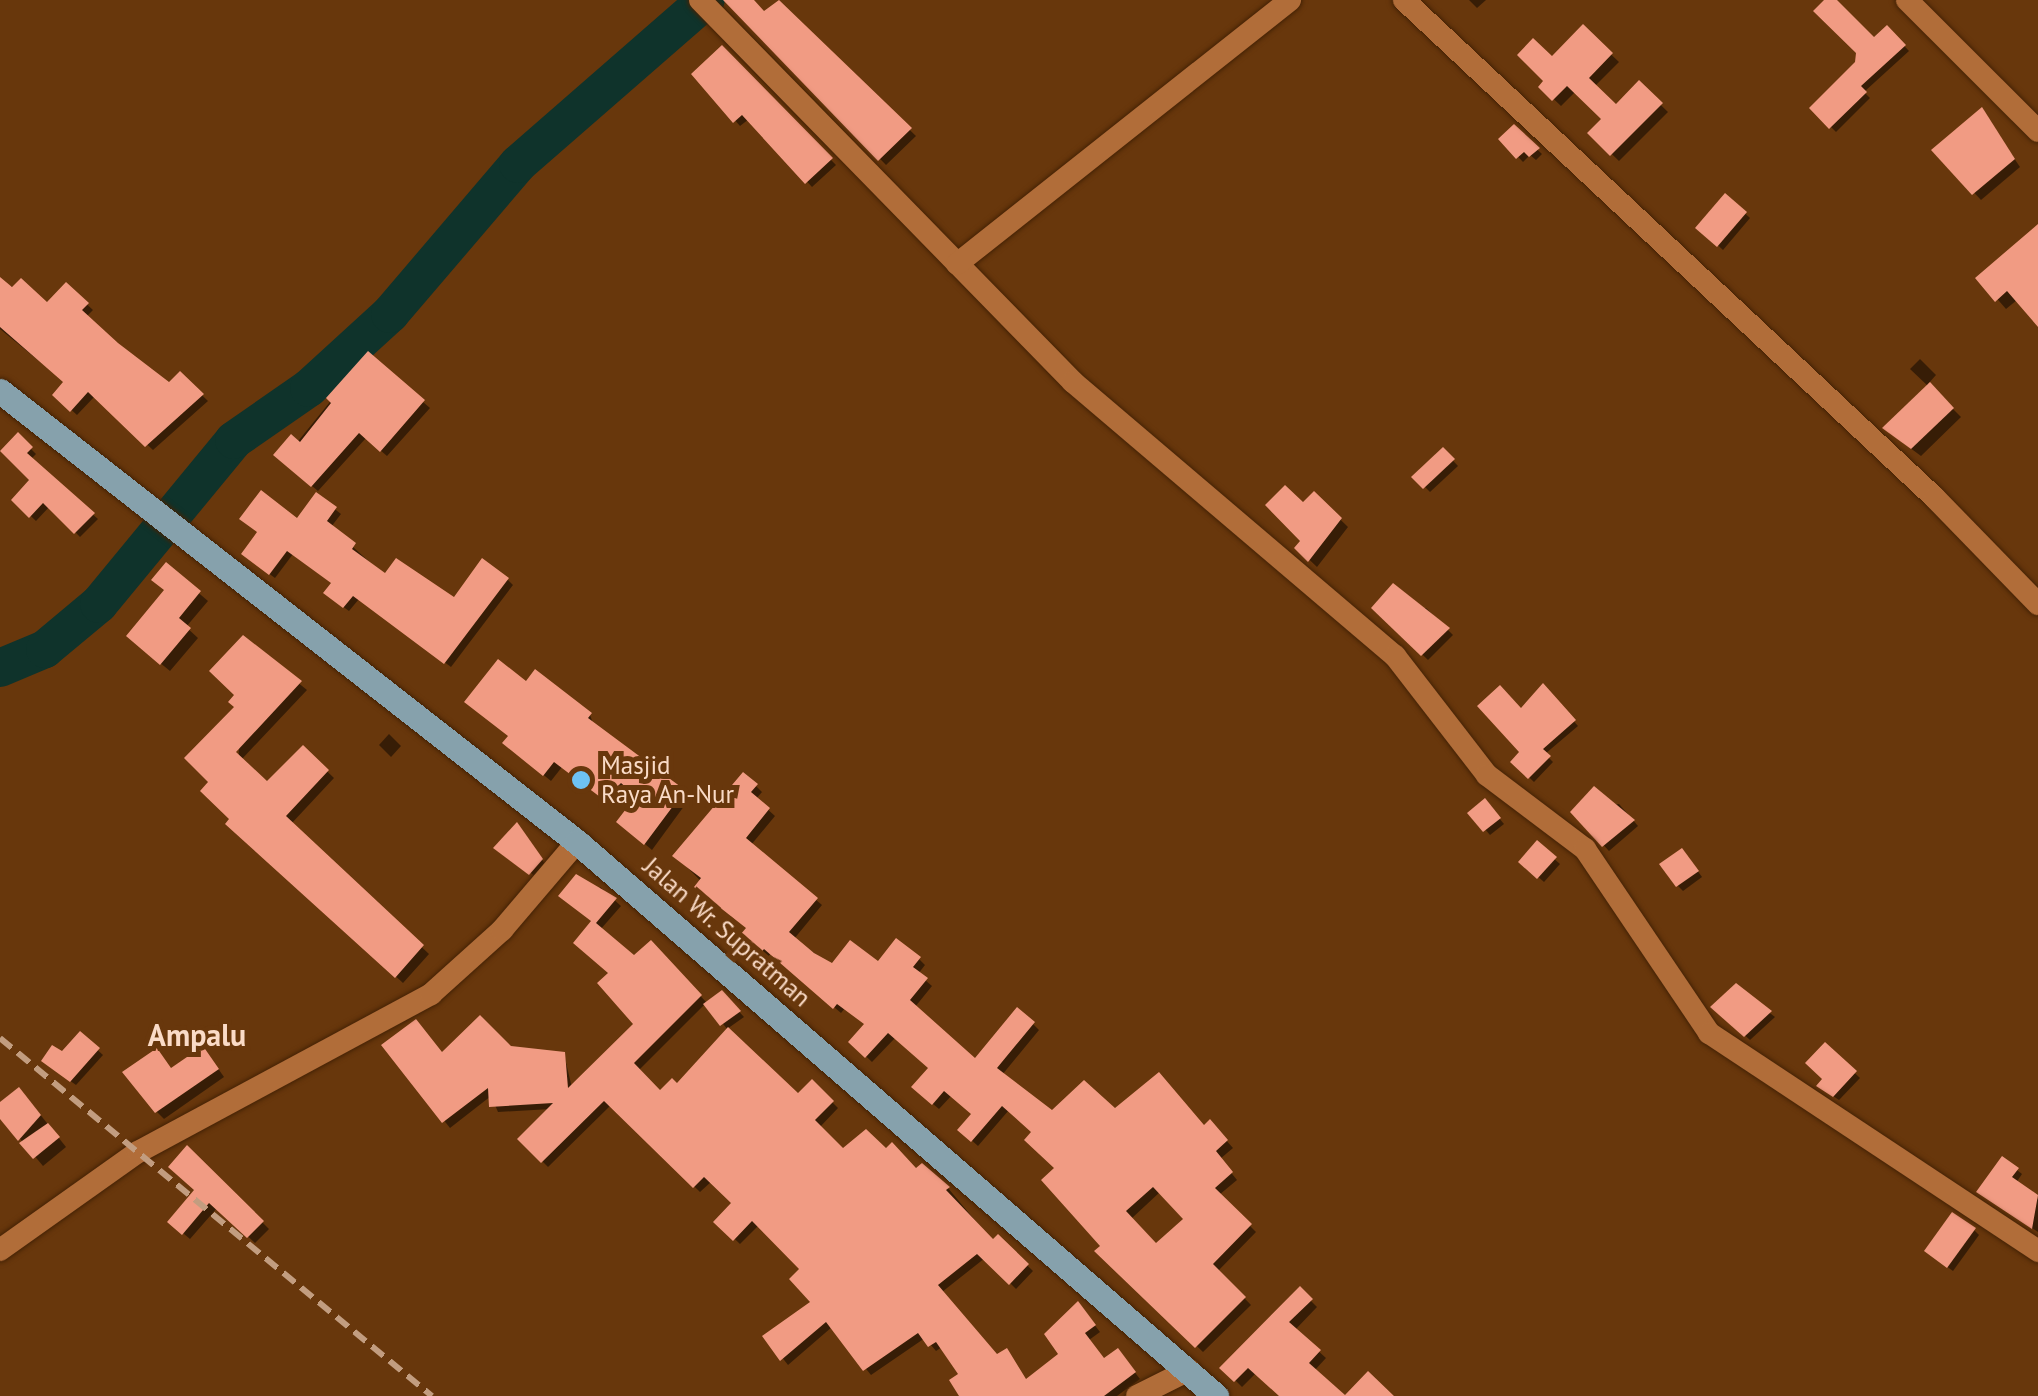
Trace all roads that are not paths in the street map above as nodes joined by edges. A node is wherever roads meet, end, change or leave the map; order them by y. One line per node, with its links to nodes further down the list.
1 (1290, 0): 6 (street)
2 (1404, 0): 8 (street)
3 (1907, 0): 5 (street)
4 (706, 5): 6 (street)
5 (2038, 132)
6 (957, 264): 11 (street)
7 (0, 391): 9 (main road, Jalan Wr. Supratman)
8 (2038, 604)
9 (578, 842): 10 (street); 12 (main road, Jalan Wr. Supratman)
10 (0, 1250)
11 (2038, 1250)
12 (1189, 1370): 13 (street); 14 (main road, Jalan Wr. Supratman)
13 (1138, 1396)
14 (1216, 1396)

